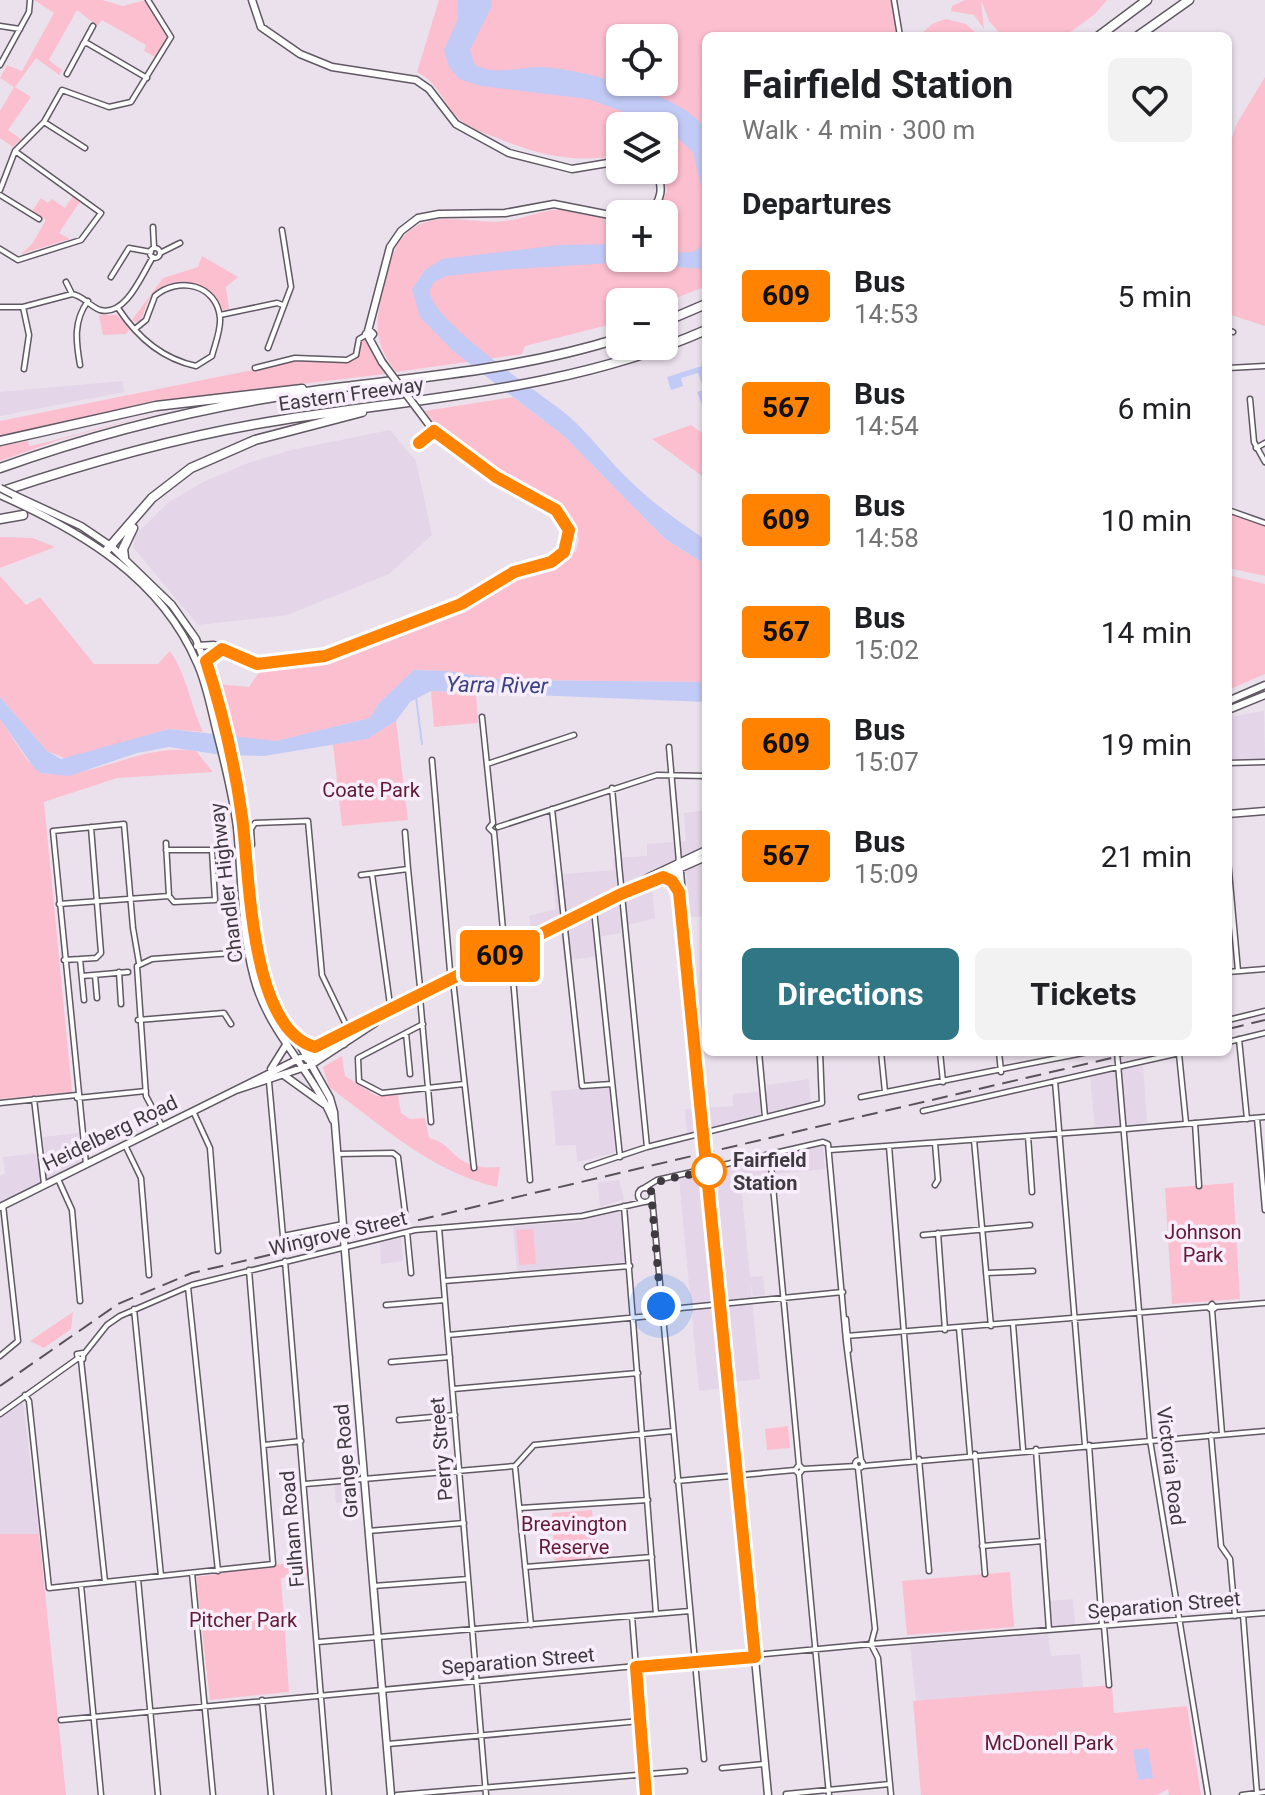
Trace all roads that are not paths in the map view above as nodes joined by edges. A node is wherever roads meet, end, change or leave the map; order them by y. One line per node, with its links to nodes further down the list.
1 (30, 0): 9 (street)
2 (148, 0): 16 (street)
3 (252, 0): 20 (main road)
4 (894, 0): 10 (street)
5 (1147, 0): 11 (highway)
6 (1189, 0): 12 (highway)
7 (0, 26): 9 (street)
8 (93, 26): 13 (street)
9 (20, 29): 14 (street)
10 (899, 32)
11 (1104, 32)
12 (1144, 32)
13 (83, 44): 15 (street); 16 (street)
14 (0, 65)
15 (67, 74)
16 (147, 78): 17 (street)
17 (44, 122): 18 (street); 19 (street)
18 (85, 148)
19 (15, 151): 21 (street); 27 (street)
20 (606, 163)
21 (0, 192): 23 (street)
22 (606, 214): 42 (main road)
23 (39, 219)
24 (153, 227): 28 (street)
25 (282, 230): 33 (street)
26 (180, 243): 28 (street)
27 (0, 249)
28 (152, 253): 29 (street); 37 (street)
29 (111, 276)
30 (66, 282): 31 (street)
31 (72, 294): 32 (street); 36 (street)
32 (88, 301): 37 (street); 45 (street)
33 (283, 305): 38 (street); 44 (street)
34 (702, 306): 39 (highway)
35 (0, 307): 36 (street)
36 (23, 307): 49 (street)
37 (118, 308): 40 (street)
38 (220, 315): 40 (street); 40 (street)
39 (678, 316)
40 (135, 329)
41 (702, 332): 52 (highway, Eastern Freeway)
42 (369, 334): 47 (street); 69 (main road, bridge)
43 (606, 342): 50 (highway, Eastern Freeway)
44 (268, 348)
45 (80, 365)
46 (1265, 366): 48 (street)
47 (255, 368)
48 (1232, 368)
49 (24, 369)
50 (319, 391): 53 (highway); 57 (highway, Eastern Freeway)
51 (1250, 399): 55 (street)
52 (373, 407): 58 (highway, Eastern Freeway); 62 (highway)
53 (0, 441)
54 (1265, 443): 55 (street)
55 (1256, 448): 56 (street)
56 (1265, 462)
57 (0, 468)
58 (0, 492): 59 (main road, Chandler Highway, bridge); 60 (main road)
59 (14, 495): 60 (main road); 64 (main road, Chandler Highway)
60 (22, 508): 63 (highway); 64 (main road, Chandler Highway)
61 (1232, 511): 65 (street)
62 (140, 513): 66 (highway); 67 (highway)
63 (1, 519)
64 (60, 519): 66 (main road, Chandler Highway)
65 (1265, 523)
66 (109, 549): 67 (main road, Chandler Highway); 70 (main road, Chandler Highway)
67 (124, 557): 68 (main road, Chandler Highway)
68 (200, 648): 69 (main road); 70 (main road); 71 (main road, Chandler Highway)
69 (221, 648): 71 (main road)
70 (191, 650): 72 (main road, Chandler Highway)
71 (206, 661): 72 (main road, Chandler Highway)
72 (207, 679): 86 (main road, Chandler Highway)
73 (1265, 685): 75 (main road)
74 (1265, 695): 76 (main road)
75 (1232, 699)
76 (1232, 708)
77 (482, 717): 83 (street)
78 (574, 735): 83 (street)
79 (669, 747): 84 (street)
80 (432, 760): 126 (street)
81 (1265, 762): 82 (street)
82 (1232, 763)
83 (487, 764): 91 (street)
84 (672, 775): 85 (street); 87 (street); 99 (street)
85 (702, 776)
86 (232, 781): 95 (main road, Chandler Highway); 114 (main road, Chandler Highway)
87 (612, 788): 88 (street); 104 (street)
88 (552, 809): 91 (street); 112 (street)
89 (1265, 811): 90 (main road)
90 (1232, 814)
91 (495, 825): 115 (street)
92 (91, 827): 106 (street); 107 (street); 109 (street)
93 (405, 832): 100 (street)
94 (166, 843): 96 (street)
95 (250, 847): 113 (main road, Chandler Highway); 139 (street)
96 (166, 850): 105 (street); 105 (street)
97 (702, 852): 99 (main road, Heidelberg Road)
98 (702, 858): 99 (main road, Heidelberg Road)
99 (679, 866): 103 (main road, Heidelberg Road); 104 (main road, Heidelberg Road); 108 (main road)
100 (408, 869): 101 (street); 127 (street)
101 (372, 874): 102 (street); 132 (street)
102 (361, 875)
103 (663, 877): 104 (main road, Heidelberg Road); 108 (main road)
104 (621, 894): 111 (main road, Heidelberg Road); 200 (street)
105 (169, 896): 106 (street)
106 (131, 899): 107 (street); 118 (street)
107 (98, 901): 109 (street); 116 (street)
108 (682, 902): 193 (main road)
109 (59, 904): 117 (street)
110 (1232, 904): 120 (street)
111 (594, 910): 112 (main road, Heidelberg Road); 171 (street)
112 (563, 926): 115 (main road, Heidelberg Road); 171 (street)
113 (258, 951): 114 (street); 142 (main road, Chandler Highway)
114 (249, 952): 118 (street); 146 (main road, Chandler Highway)
115 (506, 953): 126 (main road, Heidelberg Road); 210 (street)
116 (80, 959): 117 (street); 125 (street)
117 (64, 960): 176 (street)
118 (139, 963): 135 (street)
119 (1265, 969): 120 (street)
120 (1238, 971): 123 (street)
121 (119, 972): 122 (street); 124 (street); 130 (street)
122 (128, 972)
123 (1232, 972)
124 (95, 975): 125 (street); 128 (street)
125 (82, 976): 129 (street)
126 (454, 980): 127 (main road, Heidelberg Road); 170 (street)
127 (420, 997): 132 (main road, Heidelberg Road); 137 (street)
128 (97, 998)
129 (84, 1000)
130 (121, 1004)
131 (1265, 1011): 134 (street)
132 (391, 1012): 133 (main road, Heidelberg Road)
133 (383, 1017): 138 (main road, Heidelberg Road); 139 (main road, Heidelberg Road)
134 (1232, 1019)
135 (138, 1020): 136 (street); 174 (street)
136 (231, 1024)
137 (423, 1024): 140 (street); 172 (street)
138 (370, 1026): 139 (main road); 145 (main road, Heidelberg Road)
139 (349, 1033): 145 (main road); 147 (main road, Heidelberg Road)
140 (406, 1033): 165 (street); 172 (street)
141 (1265, 1033): 143 (street)
142 (292, 1034): 147 (main road); 159 (main road, Chandler Highway)
143 (1239, 1039): 144 (street); 186 (street)
144 (1232, 1041)
145 (348, 1043): 159 (main road, Heidelberg Road)
146 (286, 1045): 158 (main road, Chandler Highway); 163 (main road)
147 (315, 1047): 159 (main road, Heidelberg Road)
148 (759, 1056): 183 (street)
149 (820, 1056): 183 (street)
150 (881, 1056): 175 (street)
151 (940, 1056): 169 (street)
152 (999, 1056): 164 (street)
153 (1059, 1056): 160 (street)
154 (1071, 1056): 160 (street)
155 (1117, 1056): 161 (street, Victoria Road)
156 (1166, 1056): 161 (street)
157 (1181, 1056): 189 (street)
158 (295, 1058): 159 (main road, Heidelberg Road); 162 (main road, Chandler Highway); 163 (main road, Heidelberg Road)
159 (307, 1059): 162 (main road, Heidelberg Road); 188 (main road, Grange Road)
160 (1059, 1059): 164 (street)
161 (1118, 1066): 167 (street); 192 (street, Victoria Road)
162 (303, 1069): 166 (main road, Heidelberg Road); 180 (main road, Grange Road)
163 (271, 1070): 173 (main road, Heidelberg Road)
164 (1001, 1072): 169 (street)
165 (410, 1074)
166 (285, 1076): 168 (main road, Heidelberg Road); 180 (main road)
167 (1055, 1081): 182 (street); 194 (street)
168 (269, 1082): 173 (main road, Heidelberg Road); 225 (street)
169 (943, 1082): 175 (street)
170 (464, 1084): 172 (street); 207 (street)
171 (612, 1084): 204 (street)
172 (428, 1088): 187 (street)
173 (236, 1090): 181 (main road, Heidelberg Road)
174 (146, 1091): 176 (street); 191 (street)
175 (885, 1092): 177 (street)
176 (77, 1097): 178 (street); 205 (street)
177 (861, 1097)
178 (34, 1099): 179 (street); 212 (street)
179 (0, 1103)
180 (327, 1106): 188 (main road, Grange Road)
181 (193, 1111): 191 (main road, Heidelberg Road); 233 (street)
182 (923, 1111)
183 (765, 1117): 193 (street)
184 (1265, 1117): 185 (street)
185 (1257, 1118): 186 (street); 222 (street)
186 (1247, 1119): 190 (street)
187 (431, 1122)
188 (334, 1123): 202 (main road, Grange Road)
189 (1186, 1123): 190 (street); 192 (street)
190 (1195, 1123): 214 (street)
191 (162, 1126): 198 (main road, Heidelberg Road)
192 (1124, 1129): 194 (street); 253 (street, Victoria Road)
193 (705, 1133): 200 (street); 208 (main road)
194 (1060, 1133): 195 (street); 255 (street)
195 (1028, 1136): 196 (street); 216 (street)
196 (974, 1140): 197 (street); 228 (street)
197 (935, 1143): 199 (street); 213 (street)
198 (125, 1144): 205 (main road, Heidelberg Road); 240 (street)
199 (889, 1146): 201 (street); 260 (street)
200 (647, 1147): 204 (street)
201 (829, 1147): 203 (street); 243 (street)
202 (337, 1154): 223 (street); 225 (main road, Grange Road)
203 (770, 1154): 208 (street); 244 (street)
204 (620, 1157): 206 (street)
205 (86, 1164): 209 (main road, Heidelberg Road)
206 (587, 1167)
207 (474, 1168)
208 (709, 1169): 211 (street); 247 (main road)
209 (58, 1178): 212 (main road, Heidelberg Road); 246 (street)
210 (530, 1180)
211 (662, 1180): 215 (street); 217 (street)
212 (44, 1184): 220 (main road, Heidelberg Road)
213 (935, 1185)
214 (1199, 1186)
215 (644, 1188): 217 (street); 218 (street, Wingrove Street)
216 (1032, 1192)
217 (651, 1194): 219 (street); 224 (street)
218 (638, 1196): 219 (street); 221 (street, Wingrove Street)
219 (645, 1202): 221 (street, Wingrove Street); 224 (street)
220 (1, 1206): 263 (street)
221 (624, 1206): 227 (street, Wingrove Street); 235 (street)
222 (1265, 1210)
223 (405, 1212)
224 (653, 1214): 252 (street)
225 (343, 1225): 232 (main road, Grange Road, bridge)
226 (1030, 1225): 228 (street)
227 (439, 1228): 229 (street, Wingrove Street); 241 (street, Perry Street)
228 (984, 1229): 230 (street); 239 (street)
229 (407, 1232): 232 (street, Wingrove Street); 238 (street)
230 (938, 1233): 231 (street); 259 (street)
231 (923, 1235)
232 (345, 1243): 234 (street, Wingrove Street); 291 (main road, Grange Road)
233 (218, 1251)
234 (285, 1261): 236 (street, Wingrove Street); 279 (street, Fulham Road)
235 (630, 1266): 241 (street); 254 (street)
236 (249, 1270): 242 (street, Wingrove Street); 280 (street)
237 (1033, 1271): 239 (street)
238 (411, 1273)
239 (986, 1273): 257 (street)
240 (149, 1275)
241 (444, 1281): 245 (street, Perry Street)
242 (188, 1286): 251 (street, Wingrove Street); 302 (street)
243 (843, 1292): 244 (street); 262 (street)
244 (783, 1297): 247 (street); 288 (street)
245 (445, 1300): 249 (street); 261 (street, Perry Street)
246 (80, 1301)
247 (721, 1303): 252 (street); 290 (main road)
248 (1265, 1303): 250 (street)
249 (386, 1305)
250 (1212, 1308): 253 (street); 275 (street)
251 (134, 1309): 265 (street, Wingrove Street); 306 (street)
252 (661, 1312): 254 (street); 274 (street)
253 (1140, 1313): 255 (street); 278 (street, Victoria Road)
254 (634, 1319): 261 (street); 267 (street)
255 (1075, 1319): 256 (street); 281 (street)
256 (1013, 1324): 257 (street); 283 (street)
257 (991, 1326): 258 (street)
258 (959, 1328): 259 (street); 284 (street)
259 (945, 1330): 260 (street)
260 (905, 1333): 262 (street); 285 (street)
261 (448, 1335): 264 (street, Perry Street)
262 (848, 1338): 286 (street)
263 (0, 1356)
264 (450, 1357): 266 (street); 268 (street, Perry Street)
265 (81, 1358): 269 (street, Wingrove Street); 309 (street)
266 (391, 1362)
267 (638, 1373): 268 (street); 277 (street)
268 (453, 1389): 271 (street, Perry Street)
269 (25, 1395): 270 (street, Wingrove Street); 310 (street)
270 (0, 1414)
271 (455, 1415): 272 (street); 289 (street, Perry Street)
272 (399, 1420)
273 (1265, 1431): 275 (street)
274 (673, 1433): 277 (street); 292 (street)
275 (1222, 1434): 276 (street)
276 (1211, 1435): 278 (street); 317 (street)
277 (643, 1436): 287 (street); 294 (street)
278 (1150, 1440): 281 (street); 318 (street, Victoria Road)
279 (301, 1441): 280 (street); 293 (street, Fulham Road)
280 (264, 1445): 302 (street)
281 (1087, 1445): 282 (street); 320 (street)
282 (1036, 1449): 283 (street); 298 (street)
283 (1024, 1450): 284 (street)
284 (972, 1454): 285 (street); 299 (street)
285 (917, 1459): 286 (street); 303 (street)
286 (859, 1464): 288 (street); 326 (street)
287 (515, 1466): 289 (street); 295 (street)
288 (799, 1470): 290 (street); 327 (street)
289 (459, 1471): 291 (street); 296 (street, Perry Street)
290 (738, 1476): 292 (street); 328 (main road)
291 (364, 1479): 293 (street); 297 (main road, Grange Road)
292 (679, 1481): 312 (street)
293 (305, 1484): 324 (street, Fulham Road)
294 (648, 1500): 295 (street); 300 (street)
295 (520, 1508): 301 (street)
296 (464, 1523): 297 (street); 308 (street, Perry Street)
297 (368, 1531): 311 (main road, Grange Road)
298 (1043, 1541): 299 (street); 322 (street)
299 (982, 1546): 305 (street)
300 (652, 1557): 301 (street); 314 (street)
301 (525, 1567): 319 (street)
302 (218, 1571): 304 (street)
303 (929, 1571)
304 (192, 1573): 306 (street); 337 (street)
305 (985, 1574)
306 (161, 1576): 307 (street)
307 (138, 1579): 309 (street); 338 (street)
308 (468, 1579): 311 (street); 321 (street, Perry Street)
309 (105, 1582): 310 (street)
310 (81, 1585): 339 (street)
311 (373, 1586): 323 (main road, Grange Road)
312 (690, 1611): 314 (street); 330 (street)
313 (1265, 1613): 315 (street, Separation Street)
314 (656, 1614): 316 (street)
315 (1243, 1615): 317 (street, Separation Street); 353 (street)
316 (632, 1616): 319 (street); 331 (street)
317 (1235, 1616): 318 (street, Separation Street)
318 (1177, 1620): 320 (street, Separation Street); 366 (street, Victoria Road)
319 (531, 1625): 321 (street)
320 (1103, 1626): 322 (street, Separation Street); 333 (street)
321 (473, 1629): 323 (street); 332 (street, Perry Street)
322 (1049, 1630): 325 (street, Separation Street)
323 (378, 1637): 324 (street); 334 (main road, Grange Road)
324 (318, 1642): 335 (street, Fulham Road)
325 (882, 1643): 326 (street, Separation Street); 329 (street)
326 (871, 1644): 327 (street, Separation Street); 329 (street)
327 (816, 1650): 328 (street, Separation Street); 351 (street)
328 (755, 1657): 330 (street, Separation Street); 345 (main road)
329 (878, 1658): 349 (street)
330 (695, 1662): 331 (street, Separation Street); 344 (street)
331 (636, 1667): 332 (street, Separation Street); 341 (street)
332 (477, 1681): 334 (street, Separation Street); 342 (street, Perry Street)
333 (1109, 1685)
334 (382, 1689): 335 (street, Separation Street); 343 (main road, Grange Road)
335 (321, 1694): 336 (street, Separation Street); 359 (street, Fulham Road)
336 (262, 1700): 337 (street, Separation Street); 358 (street)
337 (206, 1705): 338 (street, Separation Street); 357 (street)
338 (150, 1711): 339 (street, Separation Street); 356 (street)
339 (94, 1716): 340 (street, Separation Street); 355 (street)
340 (61, 1720)
341 (640, 1721): 342 (street); 348 (street)
342 (481, 1734): 343 (street); 350 (street, Perry Street)
343 (386, 1742): 360 (main road, Grange Road)
344 (704, 1759)
345 (765, 1764): 346 (street); 364 (main road)
346 (722, 1768)
347 (685, 1771): 348 (street)
348 (645, 1774): 350 (street); 363 (street)
349 (890, 1784): 351 (street); 365 (street)
350 (486, 1788): 361 (street); 362 (street, Perry Street)
351 (829, 1792): 354 (street)
352 (1265, 1792): 353 (street)
353 (1257, 1793): 367 (street)
354 (786, 1794)
355 (101, 1795)
356 (158, 1795)
357 (213, 1795)
358 (271, 1795)
359 (329, 1795)
360 (391, 1795)
361 (397, 1795)
362 (486, 1795)
363 (646, 1795)
364 (768, 1795)
365 (891, 1795)
366 (1208, 1795)
367 (1242, 1795)

